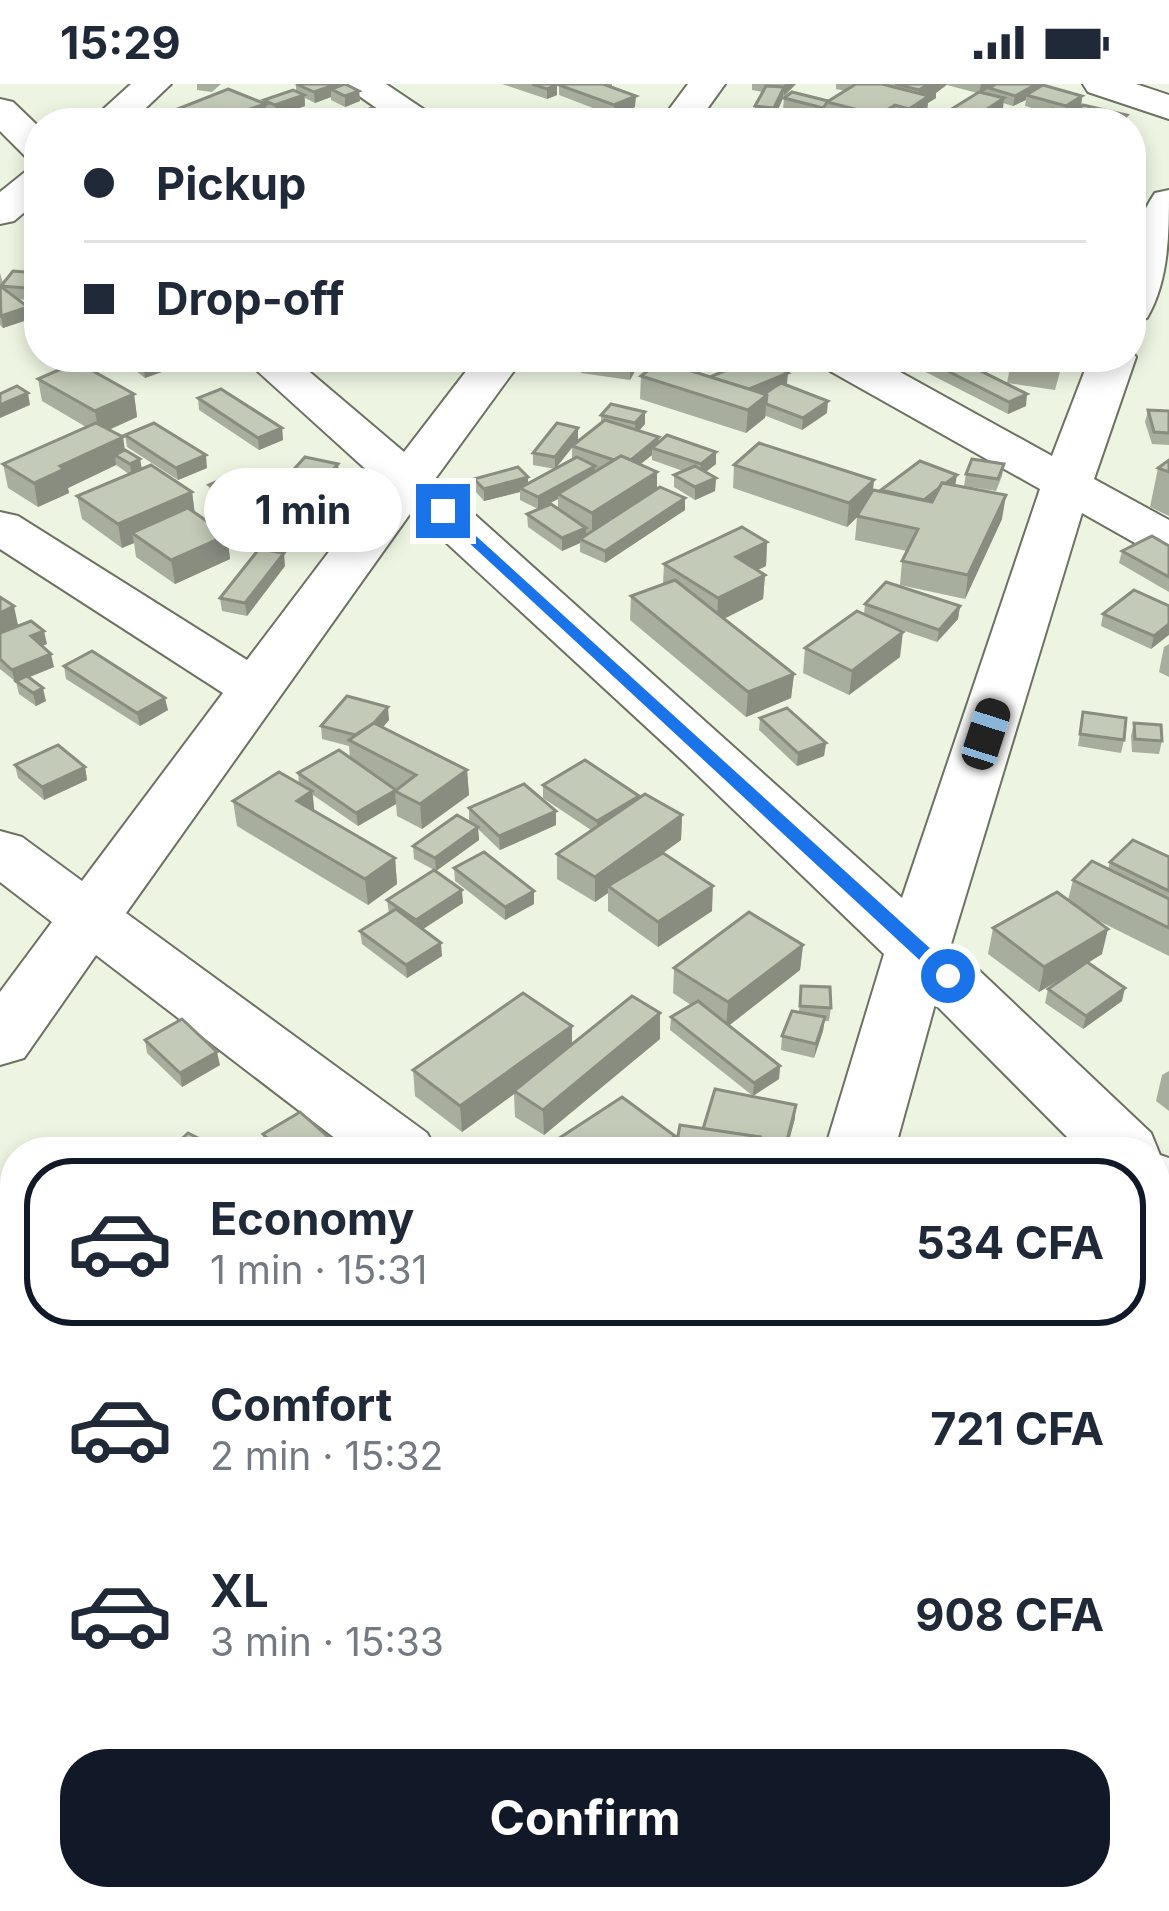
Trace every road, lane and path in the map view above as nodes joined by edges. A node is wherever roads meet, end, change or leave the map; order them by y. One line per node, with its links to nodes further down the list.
1 (153, 84): 4 (street)
2 (360, 84): 5 (street)
3 (1101, 84): 6 (street)
4 (125, 108)
5 (400, 108)
6 (1169, 108)
7 (0, 110): 8 (street)
8 (24, 133)
9 (24, 192): 10 (street)
10 (0, 212)
11 (1168, 215): 12 (street)
12 (1146, 271)
13 (283, 372): 17 (street)
14 (490, 372): 17 (street)
15 (867, 372): 18 (street)
16 (1107, 372): 18 (street)
17 (409, 480): 21 (street); 24 (street)
18 (1066, 480): 20 (street); 24 (street)
19 (0, 527): 21 (street)
20 (1169, 541)
21 (255, 689): 23 (street)
22 (0, 851): 23 (street)
23 (91, 919): 25 (street); 26 (street)
24 (918, 946): 27 (street); 28 (street)
25 (0, 1041)
26 (382, 1137)
27 (864, 1137)
28 (1111, 1137)

